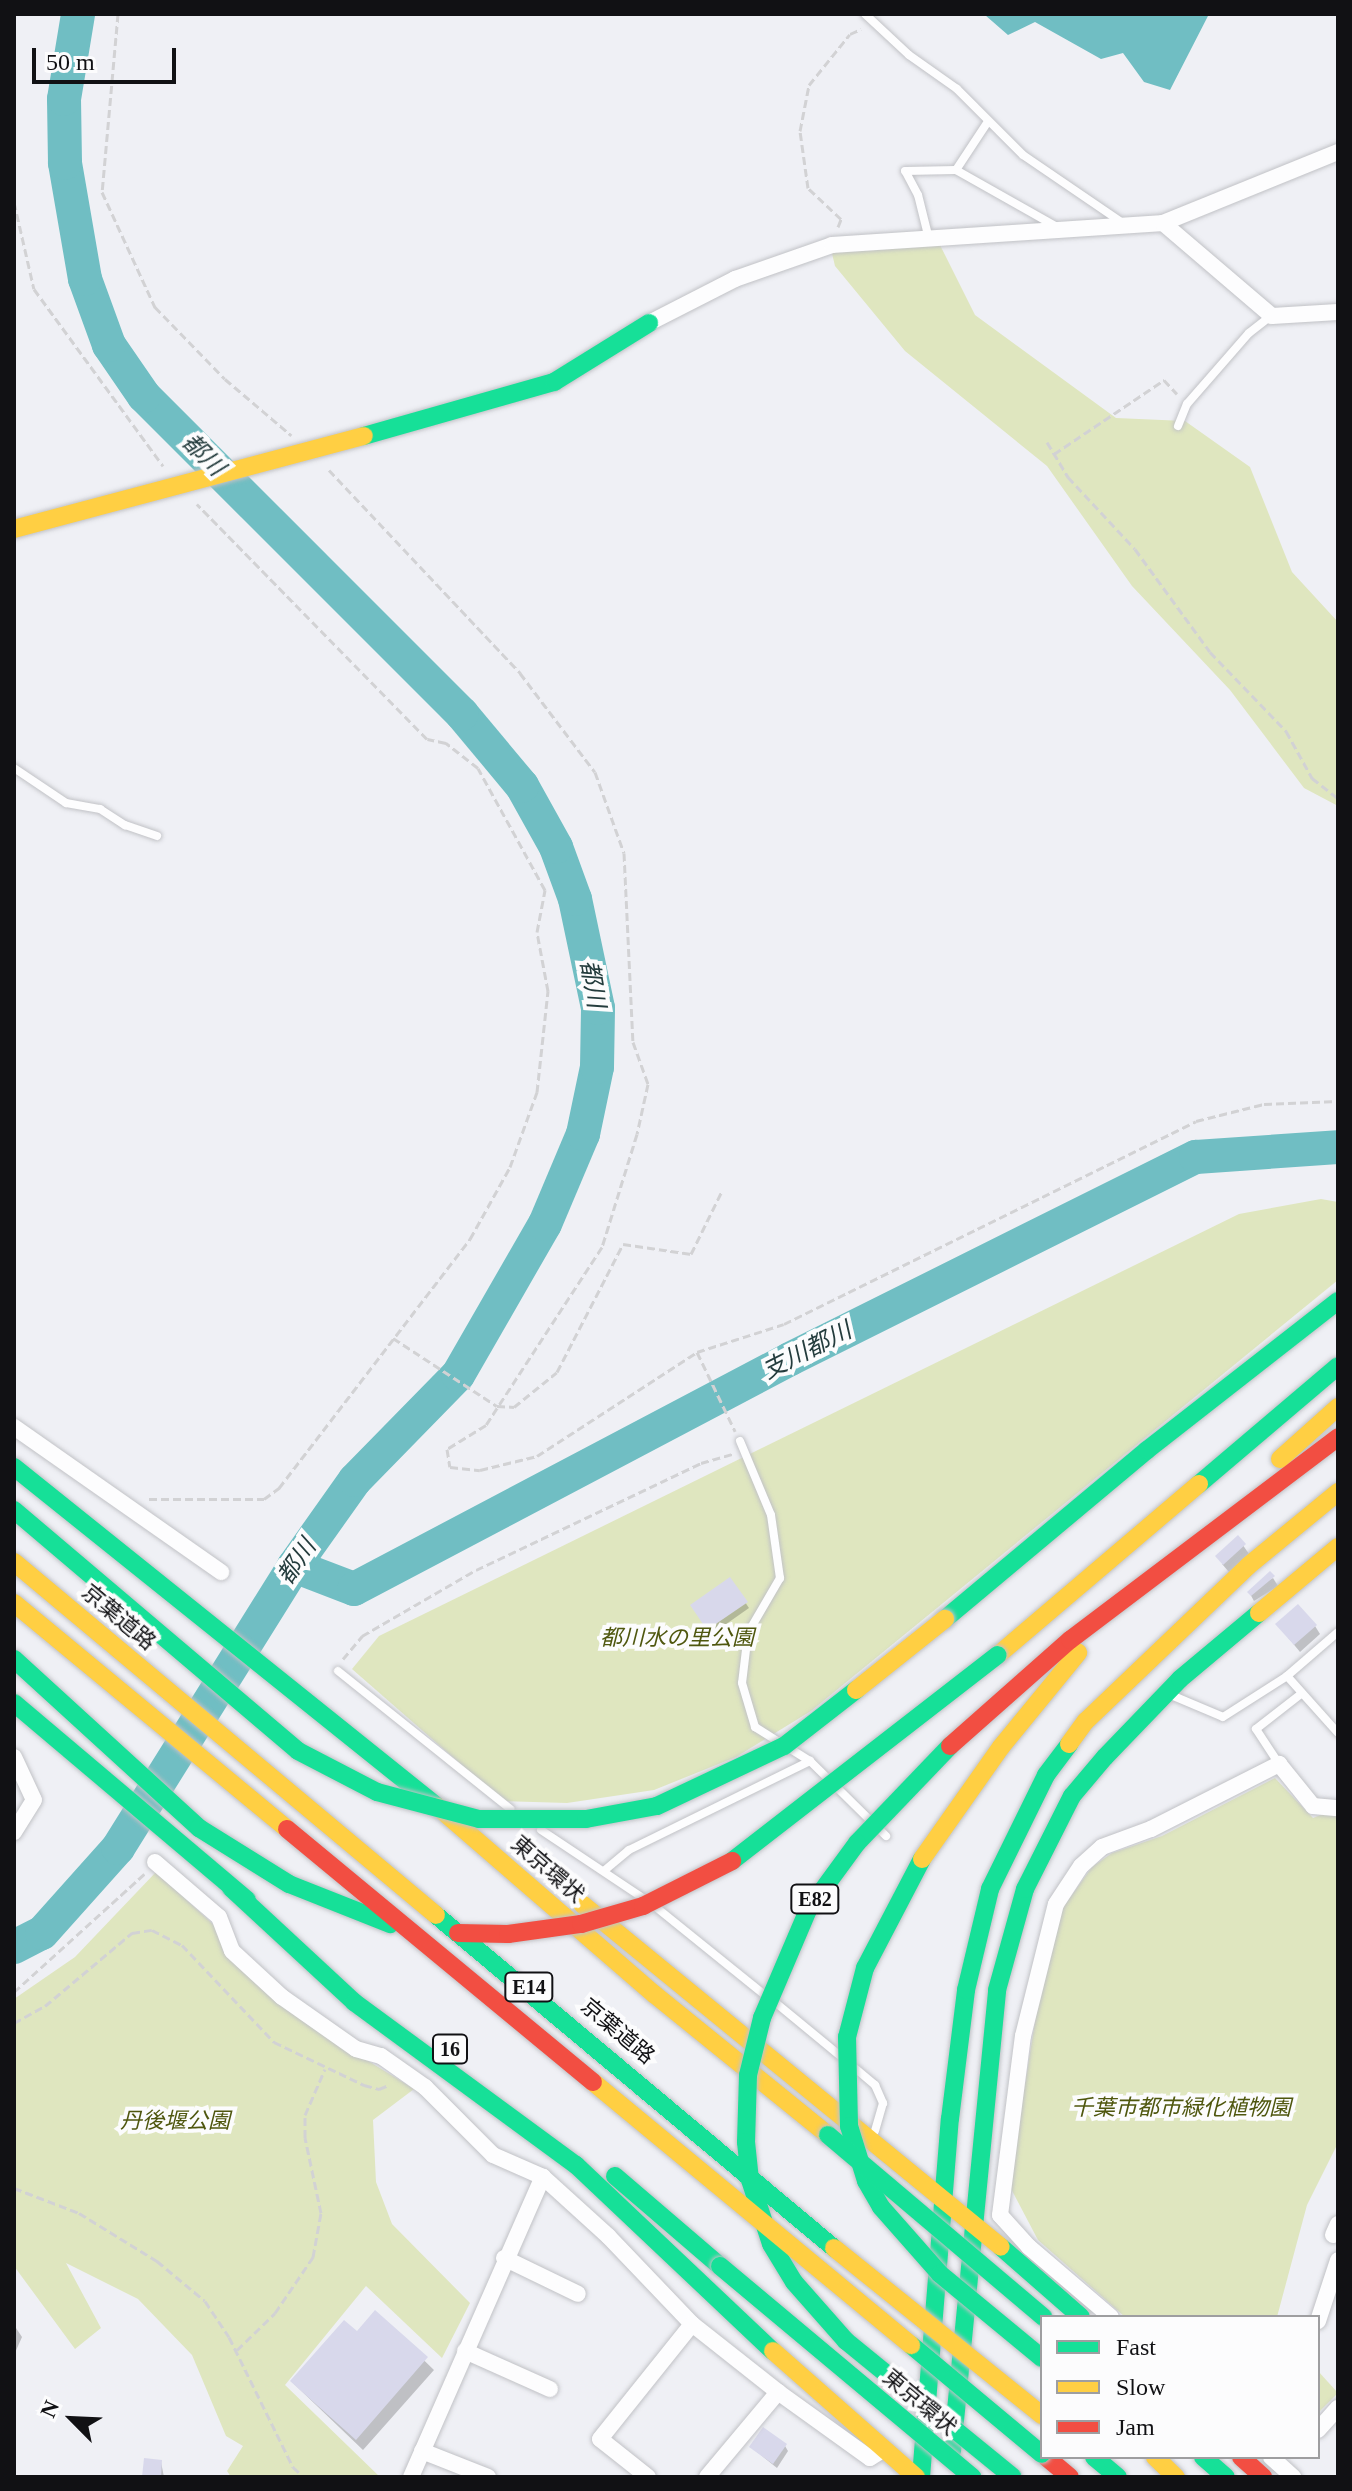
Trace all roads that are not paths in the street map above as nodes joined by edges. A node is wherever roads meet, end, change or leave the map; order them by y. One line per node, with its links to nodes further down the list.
1 (865, 14): 2 (lane)
2 (987, 123): 4 (lane); 6 (lane)
3 (1338, 152): 5 (street)
4 (956, 170): 7 (lane); 8 (lane)
5 (1163, 223): 6 (street); 10 (street)
6 (1125, 224): 7 (street)
7 (1060, 228): 8 (street)
8 (929, 239): 11 (street)
9 (1338, 312): 10 (street)
10 (1272, 316): 12 (lane)
11 (649, 323): 13 (main road)
12 (1178, 426)
13 (14, 529)
14 (14, 768): 15 (lane)
15 (157, 836)
16 (1338, 1301): 24 (main road, bridge)
17 (1338, 1366): 30 (main road, bridge)
18 (1338, 1407): 61 (main road, bridge)
19 (14, 1427): 27 (street)
20 (1338, 1437): 82 (main road, E82, bridge)
21 (740, 1441): 38 (lane)
22 (14, 1467): 42 (main road, 東京環状)
23 (1338, 1492): 49 (main road)
24 (14, 1510)
25 (1338, 1547): 33 (main road)
26 (14, 1562): 65 (main road, 京葉道路 / E14, bridge)
27 (221, 1572)
28 (14, 1603): 69 (main road, E14, bridge)
29 (1338, 1632): 32 (lane)
30 (14, 1659)
31 (338, 1671): 45 (lane)
32 (1287, 1676): 33 (lane); 34 (lane)
33 (1166, 1693): 51 (main road)
34 (1302, 1693): 36 (lane); 39 (lane)
35 (14, 1703): 46 (main road, 東京環状 / 16)
36 (1338, 1733)
37 (14, 1757): 41 (street)
38 (810, 1761): 43 (lane); 45 (lane)
39 (1279, 1764): 40 (street); 50 (street)
40 (1338, 1808)
41 (14, 1832)
42 (473, 1835): 47 (main road); 55 (main road, 東京環状, bridge)
43 (886, 1836)
44 (155, 1862): 48 (street)
45 (605, 1870): 47 (lane)
46 (231, 1888): 67 (main road); 81 (main road, 東京環状 / 16, bridge)
47 (872, 2139): 49 (main road)
48 (543, 2177): 52 (street); 59 (street)
49 (942, 2195): 51 (main road); 79 (main road)
50 (1000, 2215): 51 (street); 57 (street)
51 (973, 2222): 56 (main road); 80 (main road)
52 (504, 2258): 54 (street); 60 (street)
53 (1338, 2260): 58 (street)
54 (578, 2294)
55 (1041, 2315)
56 (1079, 2315)
57 (1109, 2315)
58 (1320, 2315)
59 (692, 2324): 63 (street); 77 (street)
60 (465, 2351): 62 (street); 68 (street)
61 (1040, 2356)
62 (550, 2389)
63 (778, 2392): 67 (street); 78 (street)
64 (1338, 2408): 66 (street)
65 (1040, 2413)
66 (1320, 2428)
67 (883, 2450): 79 (main road)
68 (422, 2451): 75 (street); 76 (street)
69 (1040, 2452)
70 (1049, 2459): 83 (main road, E14)
71 (1096, 2459): 84 (main road)
72 (1157, 2459): 85 (main road)
73 (1205, 2459): 86 (main road)
74 (1243, 2459): 87 (main road)
75 (411, 2477)
76 (488, 2477)
77 (648, 2477)
78 (707, 2477)
79 (919, 2477)
80 (950, 2477)
81 (972, 2477)
82 (1013, 2477)
83 (1070, 2477)
84 (1118, 2477)
85 (1176, 2477)
86 (1226, 2477)
87 (1263, 2477)

